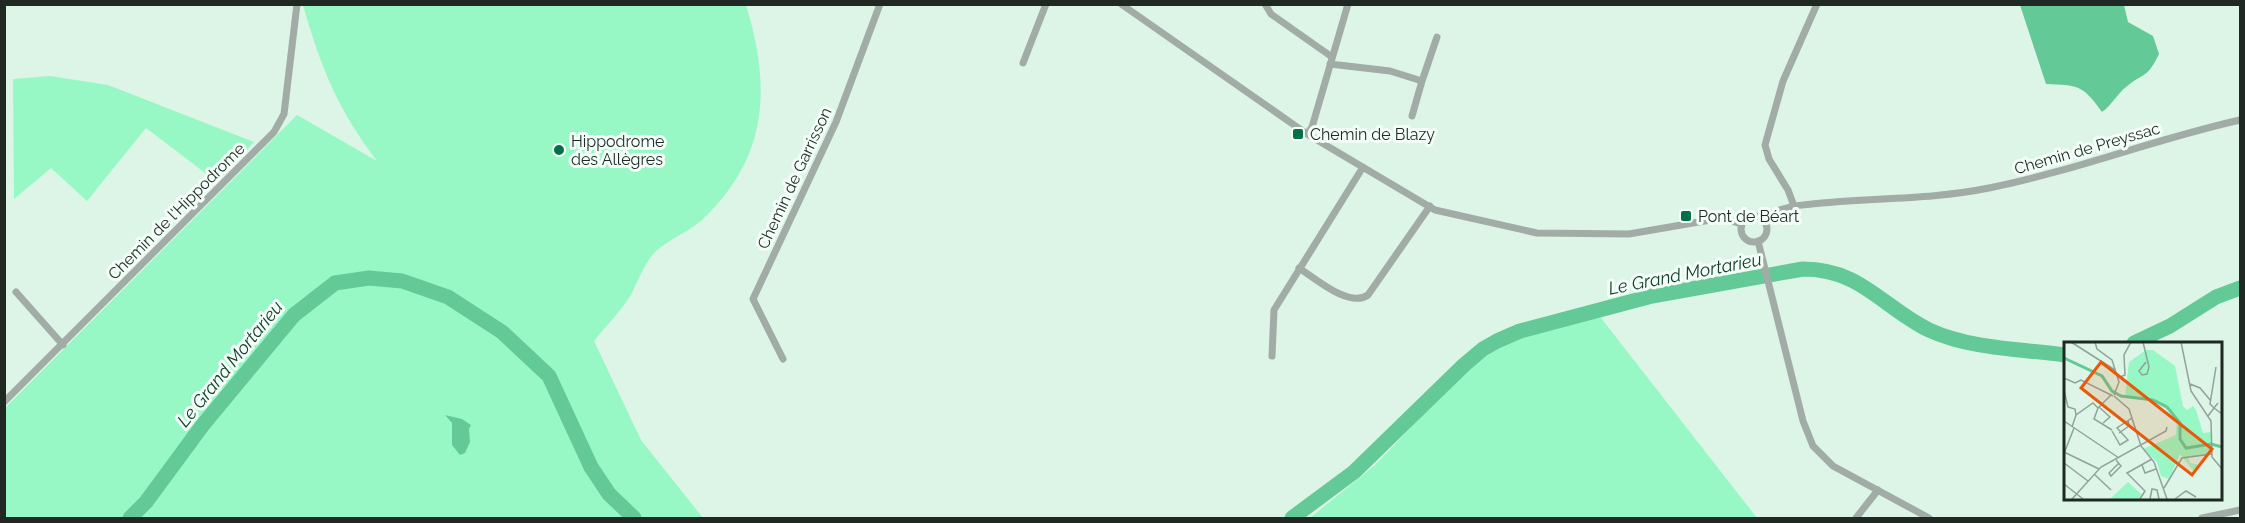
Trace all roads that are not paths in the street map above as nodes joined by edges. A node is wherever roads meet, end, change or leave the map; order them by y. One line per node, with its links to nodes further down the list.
1 (297, 4): 23 (street, Chemin de l'Hippodrome)
2 (880, 4): 25 (street, Chemin de Garrisson)
3 (1046, 4): 10 (street)
4 (1121, 4): 14 (street)
5 (1265, 4): 9 (street)
6 (1348, 4): 9 (street)
7 (1817, 4): 17 (street)
8 (1437, 37): 11 (street)
9 (1331, 61): 11 (street); 14 (street)
10 (1023, 63)
11 (1422, 81): 12 (street)
12 (1412, 116)
13 (2241, 120): 17 (street, Chemin de Preyssac)
14 (1307, 134): 15 (street)
15 (1363, 167): 16 (street); 21 (street)
16 (1430, 206): 19 (street); 21 (street)
17 (1794, 206): 18 (street, Chemin de Preyssac)
18 (1764, 221): 19 (street); 20 (street)
19 (1741, 224): 20 (street)
20 (1758, 242): 27 (street)
21 (1299, 268): 24 (street)
22 (16, 292): 23 (street)
23 (63, 345): 26 (street, Chemin de l'Hippodrome)
24 (1272, 356)
25 (783, 359)
26 (4, 402)
27 (1878, 490): 29 (street); 30 (street)
28 (2241, 510): 31 (street)
29 (1856, 519)
30 (1929, 519)
31 (2202, 519)

